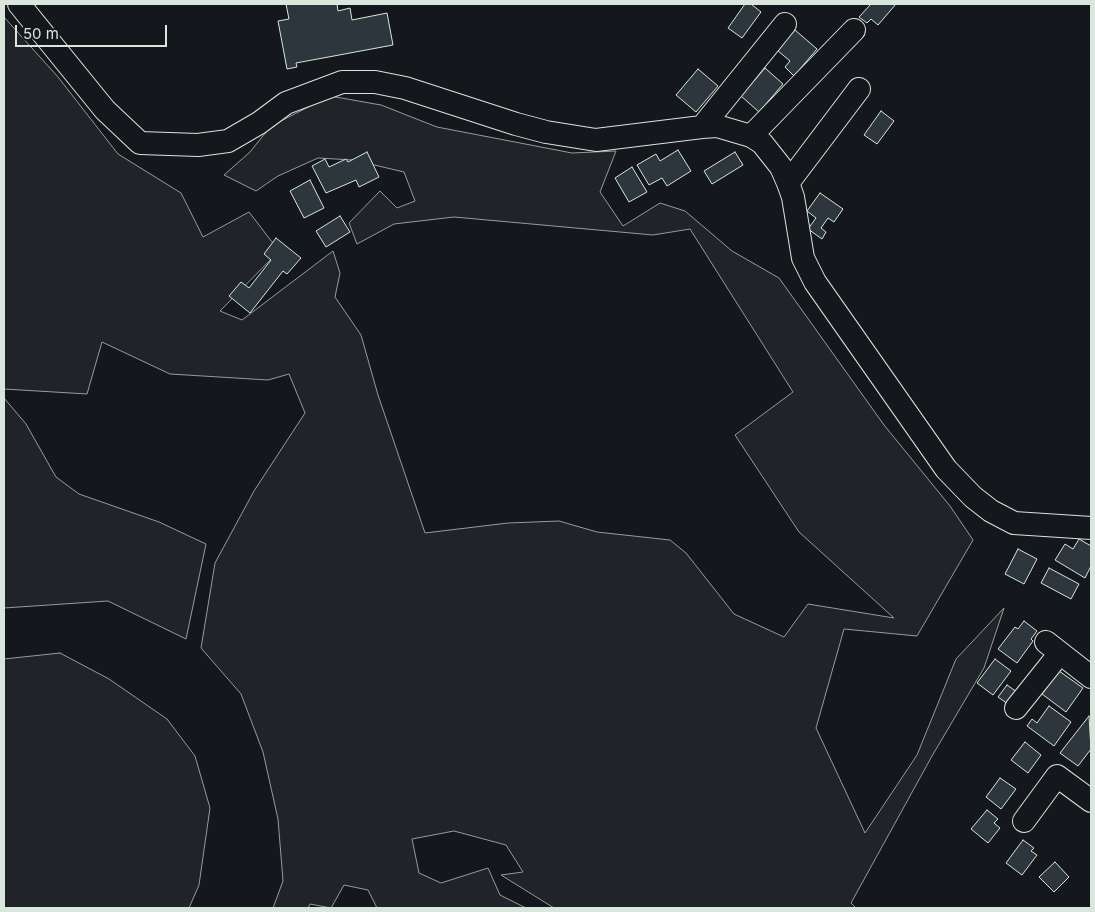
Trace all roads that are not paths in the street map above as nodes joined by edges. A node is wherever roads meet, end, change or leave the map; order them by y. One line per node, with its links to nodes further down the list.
1 (19, 4): 5 (street)
2 (785, 24): 5 (street)
3 (854, 30): 6 (street)
4 (859, 89): 7 (street)
5 (702, 126): 6 (street)
6 (751, 136): 7 (street)
7 (788, 183): 8 (street)
8 (1091, 528)
9 (1091, 677): 10 (street)
10 (1016, 708)
11 (1091, 801): 12 (street)
12 (1024, 821)

